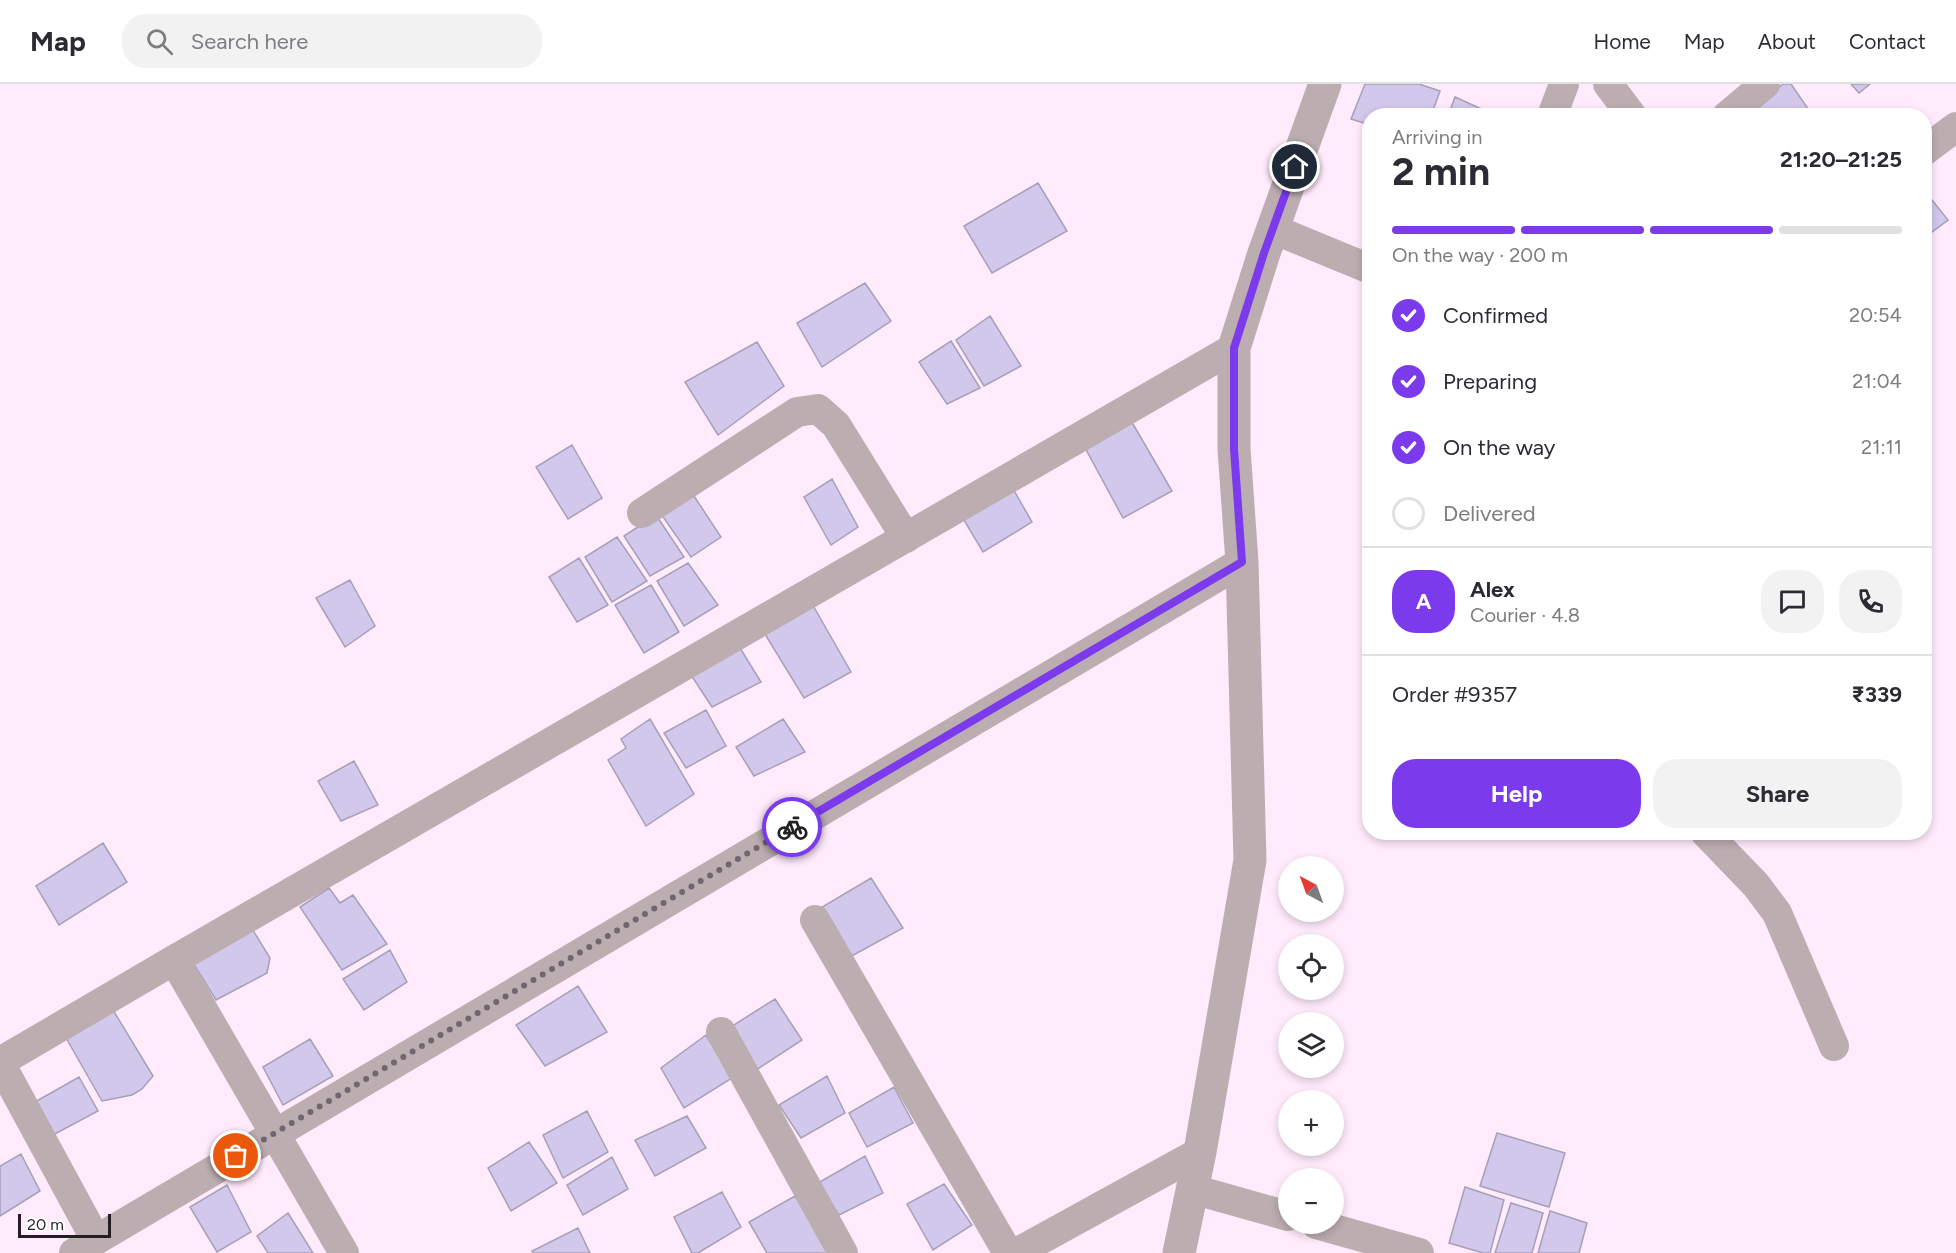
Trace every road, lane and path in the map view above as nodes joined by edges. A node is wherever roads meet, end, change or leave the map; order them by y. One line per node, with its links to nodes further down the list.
1 (1325, 84): 10 (street)
2 (1564, 84): 5 (street)
3 (1608, 84): 6 (street)
4 (1765, 84): 7 (street)
5 (1555, 108)
6 (1626, 108)
7 (1736, 108)
8 (1956, 127): 9 (street)
9 (1932, 145)
10 (1268, 241): 11 (street); 12 (street)
11 (1362, 267)
12 (1237, 338): 14 (street); 15 (street)
13 (642, 513): 14 (street)
14 (906, 538): 18 (street)
15 (1242, 562): 22 (street); 23 (street)
16 (1713, 840): 20 (street)
17 (815, 920): 30 (street)
18 (174, 960): 21 (street); 22 (street)
19 (721, 1032): 29 (street)
20 (1834, 1046)
21 (0, 1062): 27 (street)
22 (276, 1133): 27 (street); 28 (street)
23 (1200, 1152): 24 (street); 31 (street)
24 (1192, 1189): 25 (street); 32 (street)
25 (1278, 1213)
26 (1344, 1232): 33 (street)
27 (85, 1246)
28 (344, 1253)
29 (843, 1253)
30 (1008, 1253)
31 (1016, 1253)
32 (1179, 1253)
33 (1419, 1253)

